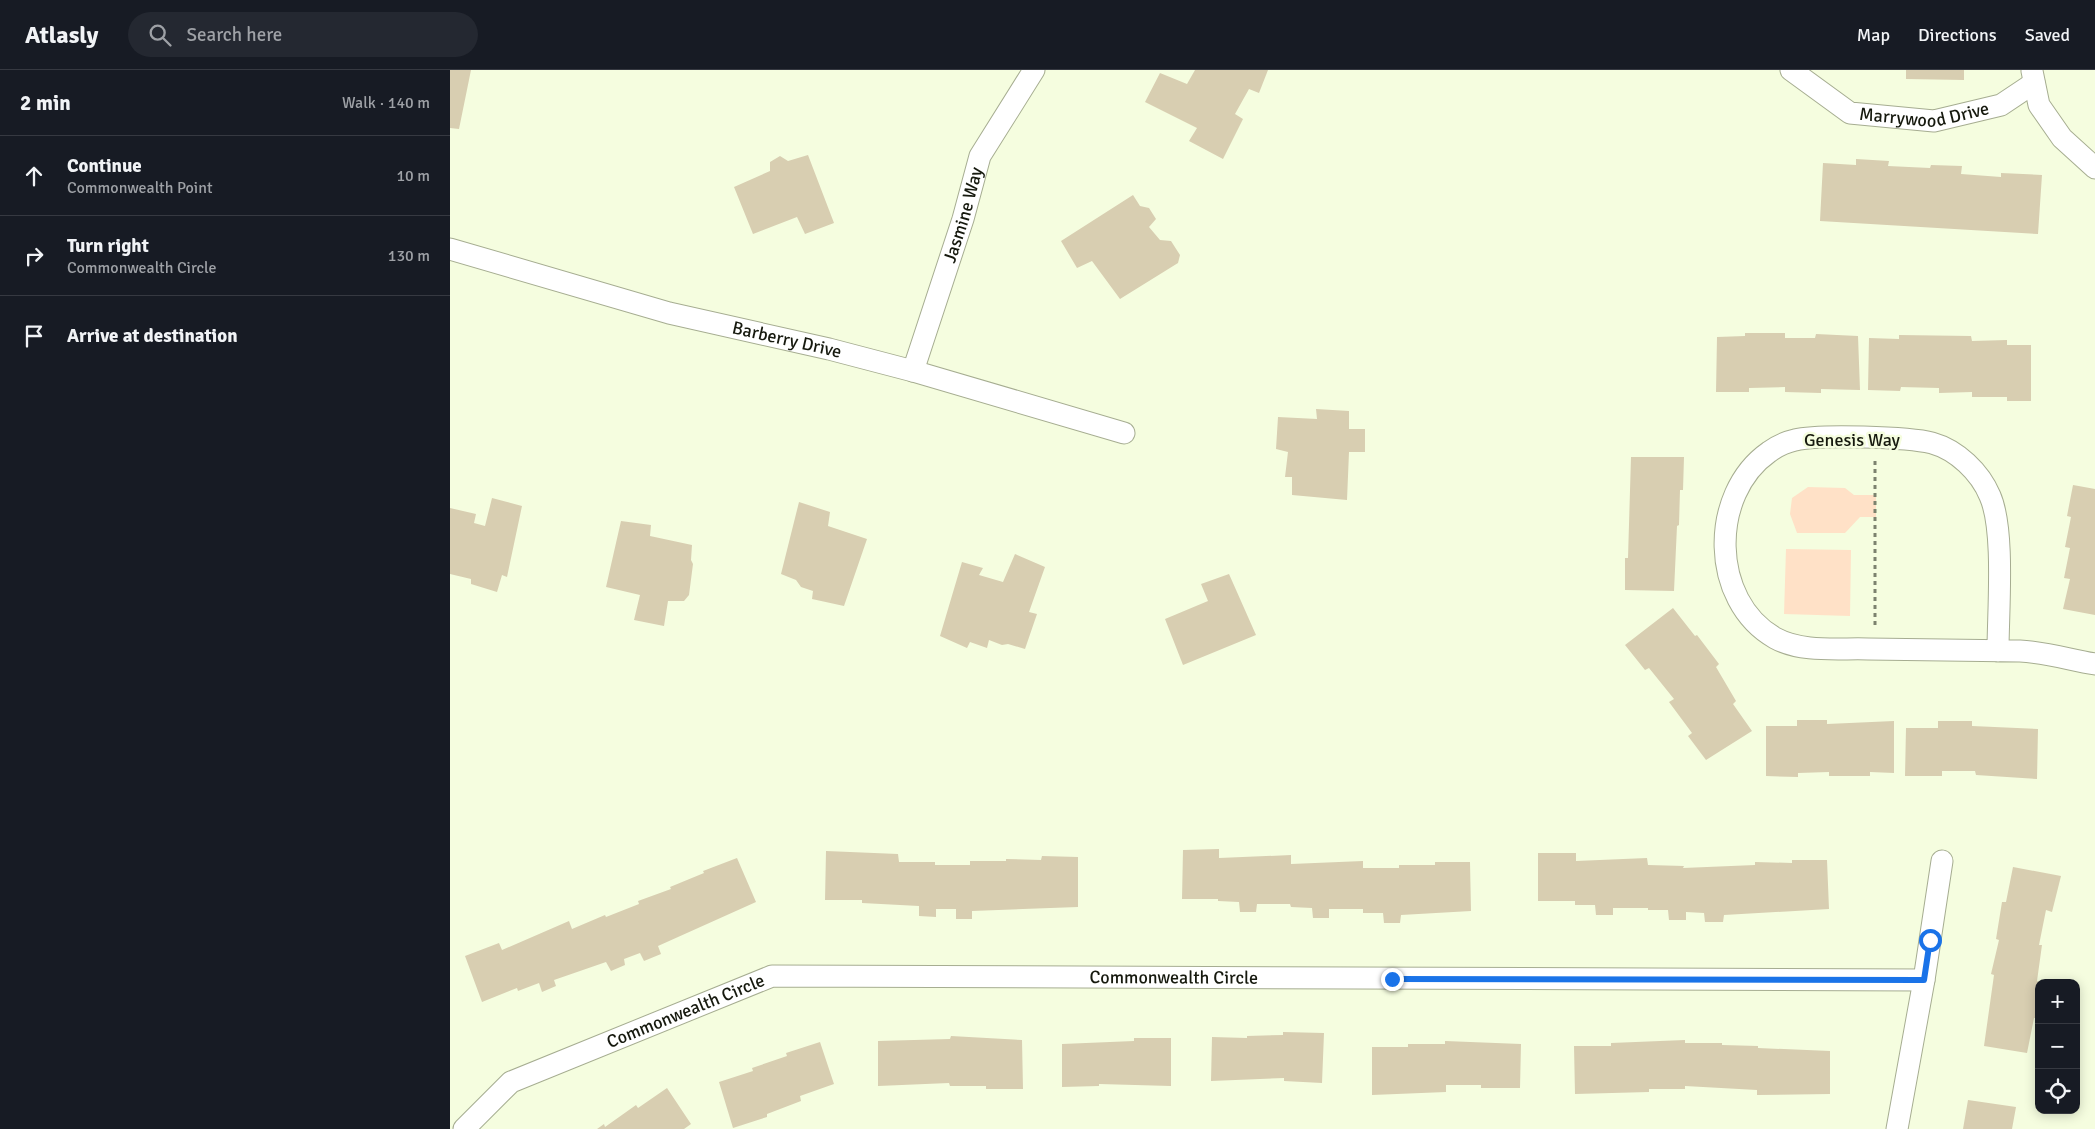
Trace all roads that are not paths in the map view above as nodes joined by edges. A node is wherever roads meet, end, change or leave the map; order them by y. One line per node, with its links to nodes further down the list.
1 (1034, 70): 6 (street, Jasmine Way)
2 (1791, 70): 3 (street, Marrywood Drive)
3 (2033, 77): 4 (street)
4 (2095, 168)
5 (450, 249): 6 (street, Barberry Drive)
6 (914, 371): 7 (street, Barberry Drive)
7 (1124, 433)
8 (1998, 651): 8 (street, Genesis Way); 9 (street, Genesis Way)
9 (2095, 664)
10 (1942, 862): 11 (street)
11 (1924, 980): 12 (street, Commonwealth Circle); 13 (street)
12 (464, 1129)
13 (1897, 1129)

